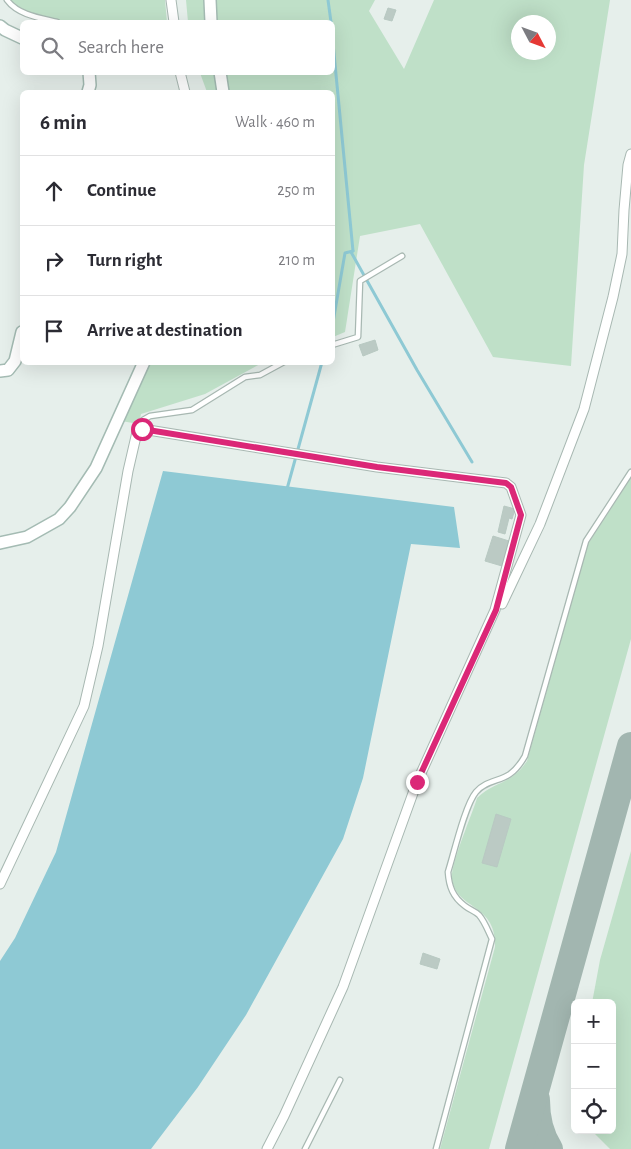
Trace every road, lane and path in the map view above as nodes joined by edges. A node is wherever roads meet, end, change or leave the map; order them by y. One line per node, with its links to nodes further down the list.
1 (7, 0): 4 (lane)
2 (171, 0): 5 (street)
3 (210, 0): 6 (street)
4 (49, 20)
5 (174, 20)
6 (211, 20)
7 (0, 26): 8 (street)
8 (20, 37)
9 (89, 75): 12 (street)
10 (181, 75): 13 (street)
11 (221, 75): 14 (street)
12 (89, 90)
13 (184, 90)
14 (224, 90)
15 (631, 154): 25 (street)
16 (402, 256): 18 (lane)
17 (20, 340): 21 (street)
18 (335, 344)
19 (143, 365): 24 (street)
20 (278, 365): 22 (lane)
21 (0, 371)
22 (142, 429): 25 (street); 26 (street)
23 (631, 472): 30 (lane)
24 (0, 543)
25 (417, 782): 28 (street)
26 (0, 884)
27 (340, 1080): 29 (lane)
28 (267, 1149)
29 (305, 1149)
30 (436, 1149)

